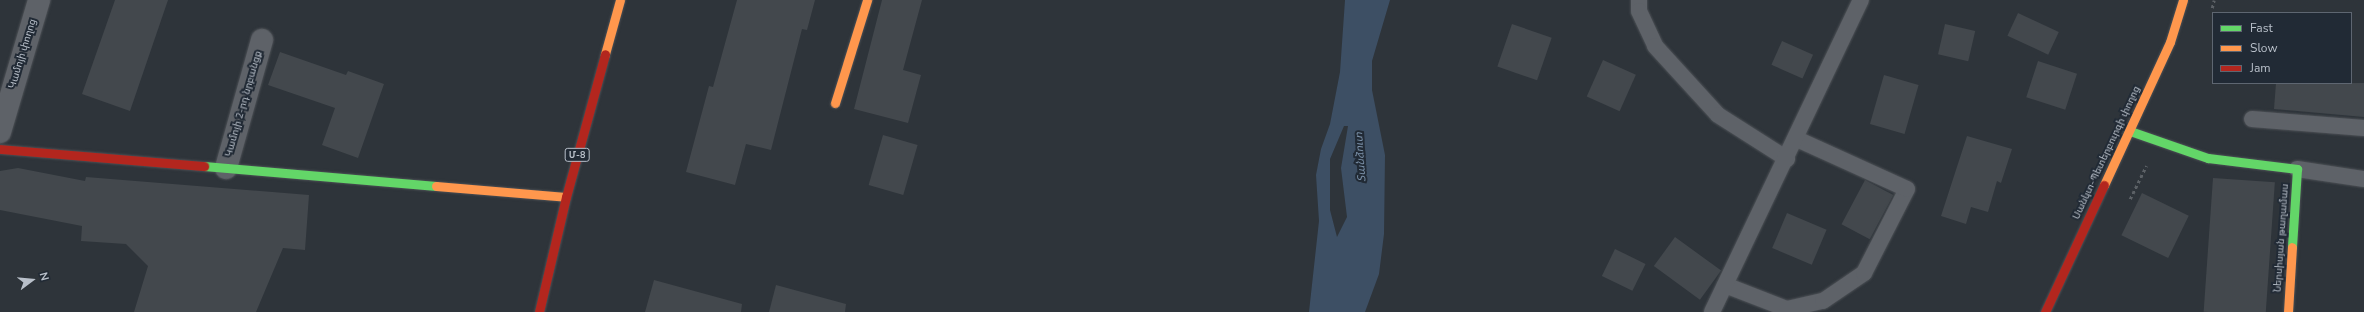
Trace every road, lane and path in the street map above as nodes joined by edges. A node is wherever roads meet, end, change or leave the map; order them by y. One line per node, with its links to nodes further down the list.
1 (39, 0): 12 (street, Կամոյի փողոց)
2 (620, 0): 19 (main road, Մ-8)
3 (867, 0): 8 (main road)
4 (1639, 0): 15 (lane)
5 (1861, 0): 13 (lane)
6 (2184, 0): 11 (main road, Սանկտ-Պետերբուրգի փողոց)
7 (262, 40): 16 (street, Կամոյի 2-րդ նրբանցք)
8 (835, 103)
9 (2252, 119): 10 (lane)
10 (2364, 128)
11 (2130, 131): 17 (main road); 23 (main road, Սանկտ-Պետերբուրգի փողոց)
12 (0, 132)
13 (1797, 139): 15 (lane); 20 (lane)
14 (0, 149): 16 (main road)
15 (1787, 159): 20 (lane)
16 (226, 168): 19 (main road)
17 (2297, 169): 18 (lane); 24 (main road, Ներսիսյան թաղամաս)
18 (2364, 179)
19 (566, 197): 21 (main road, Մ-8)
20 (1725, 285): 22 (lane)
21 (539, 312)
22 (1712, 312)
23 (2046, 312)
24 (2288, 312)

